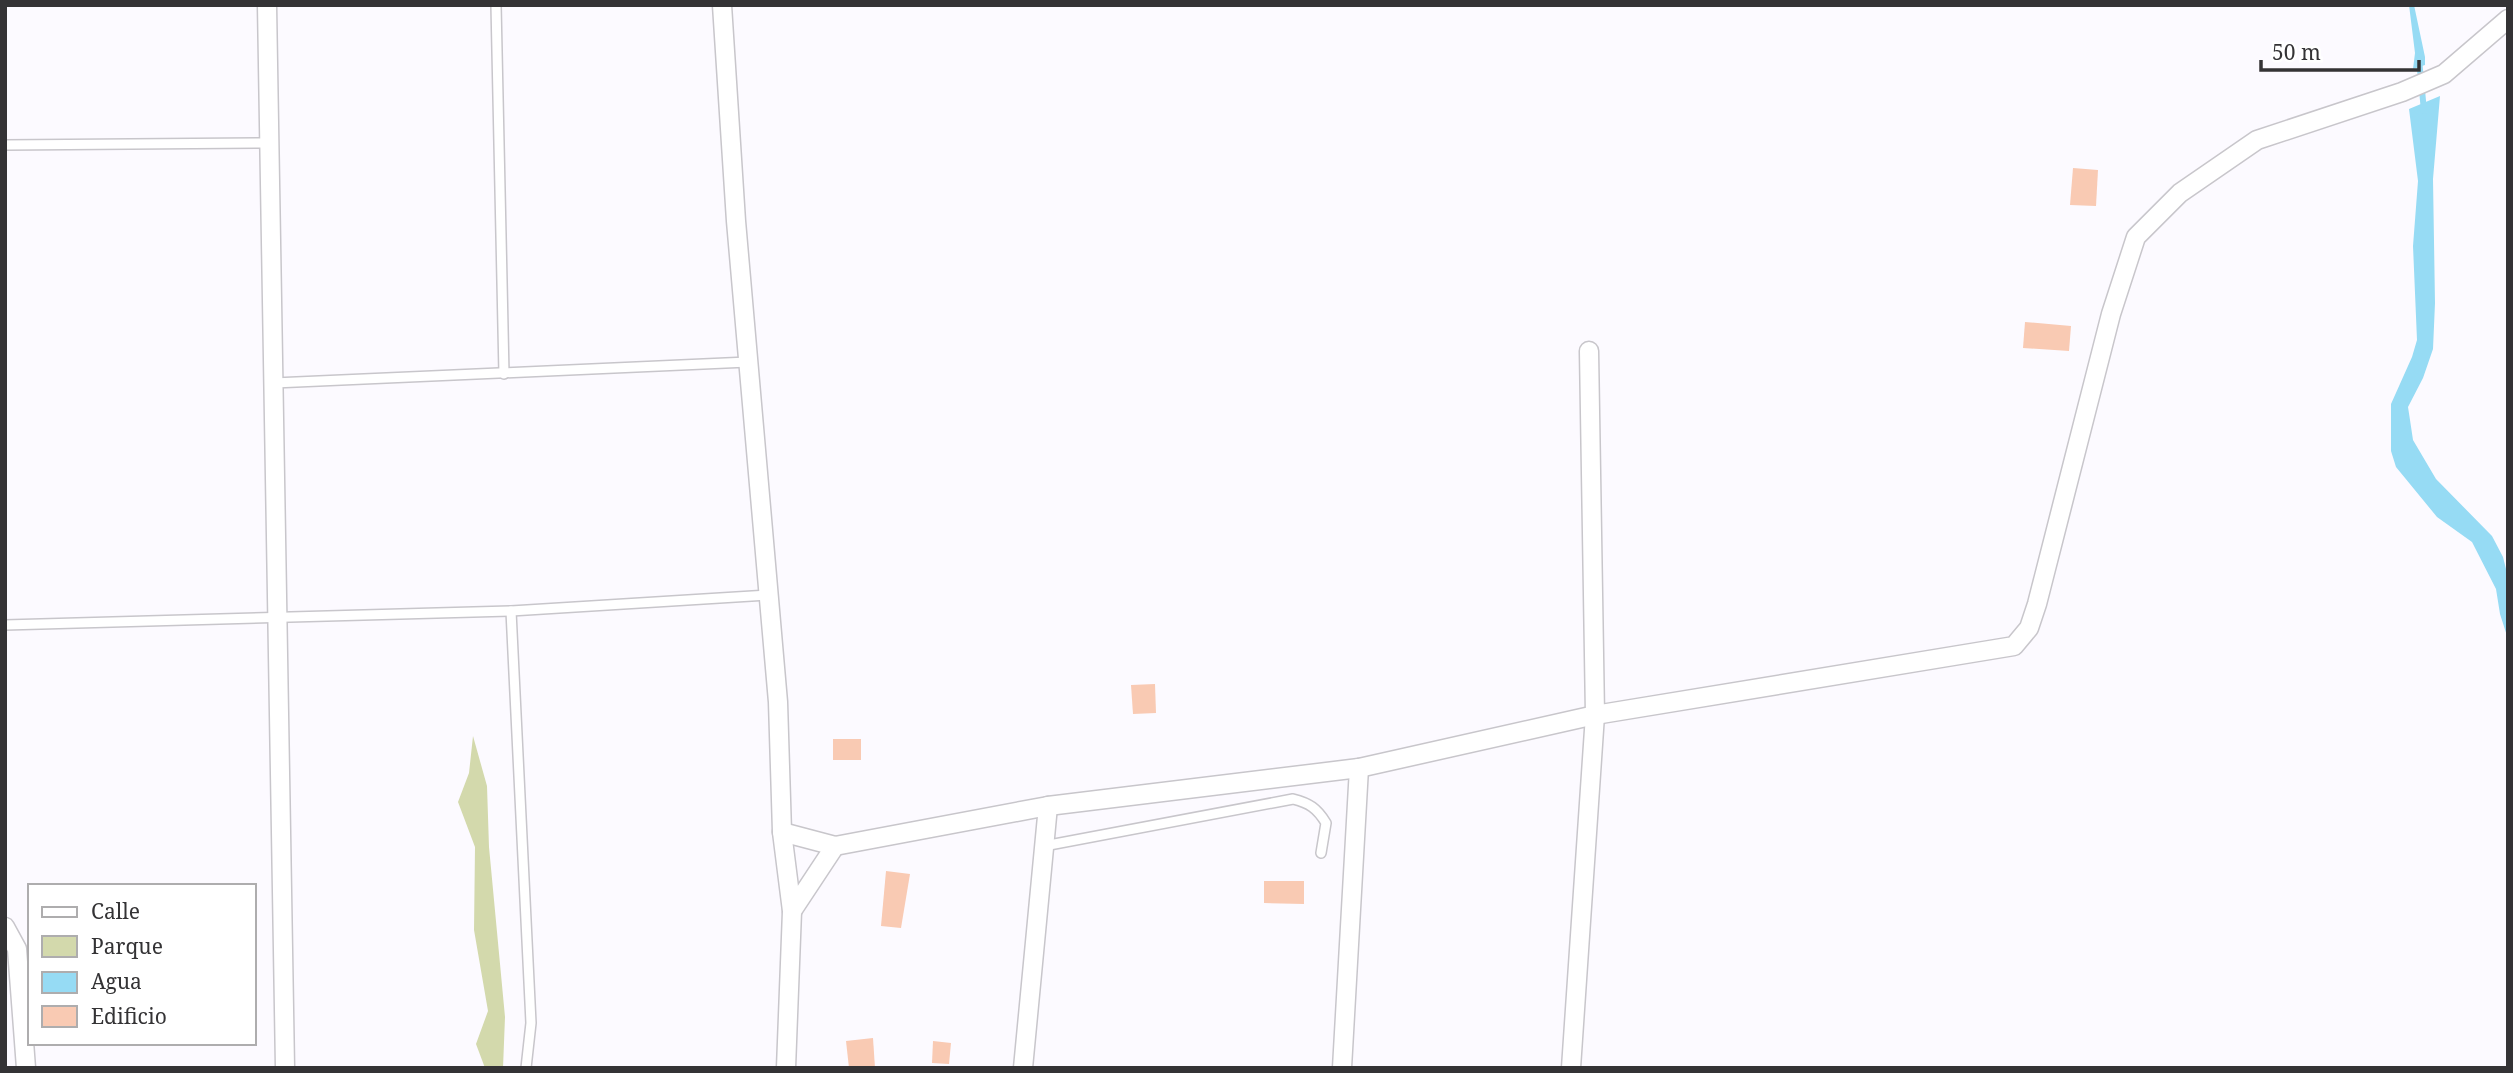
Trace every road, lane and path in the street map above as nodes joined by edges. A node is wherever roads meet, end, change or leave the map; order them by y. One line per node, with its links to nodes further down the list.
1 (267, 5): 5 (street)
2 (496, 5): 9 (lane)
3 (722, 5): 8 (street)
4 (2508, 19): 15 (street)
5 (270, 143): 6 (lane); 10 (street)
6 (5, 145)
7 (1589, 351): 15 (street)
8 (748, 362): 9 (lane); 11 (street)
9 (504, 374): 10 (lane)
10 (274, 383): 13 (street)
11 (768, 595): 12 (lane); 18 (street)
12 (510, 611): 13 (lane); 26 (lane)
13 (279, 618): 14 (lane); 25 (street)
14 (5, 625)
15 (1595, 715): 16 (street); 30 (street)
16 (1359, 768): 17 (street); 29 (street)
17 (1048, 806): 19 (street); 20 (street)
18 (782, 832): 19 (street); 22 (street)
19 (835, 846): 22 (street)
20 (1044, 846): 21 (lane); 28 (street)
21 (1321, 852)
22 (792, 911): 27 (street)
23 (5, 927): 24 (street)
24 (26, 1068)
25 (285, 1068)
26 (526, 1068)
27 (786, 1068)
28 (1023, 1068)
29 (1342, 1068)
30 (1572, 1068)

